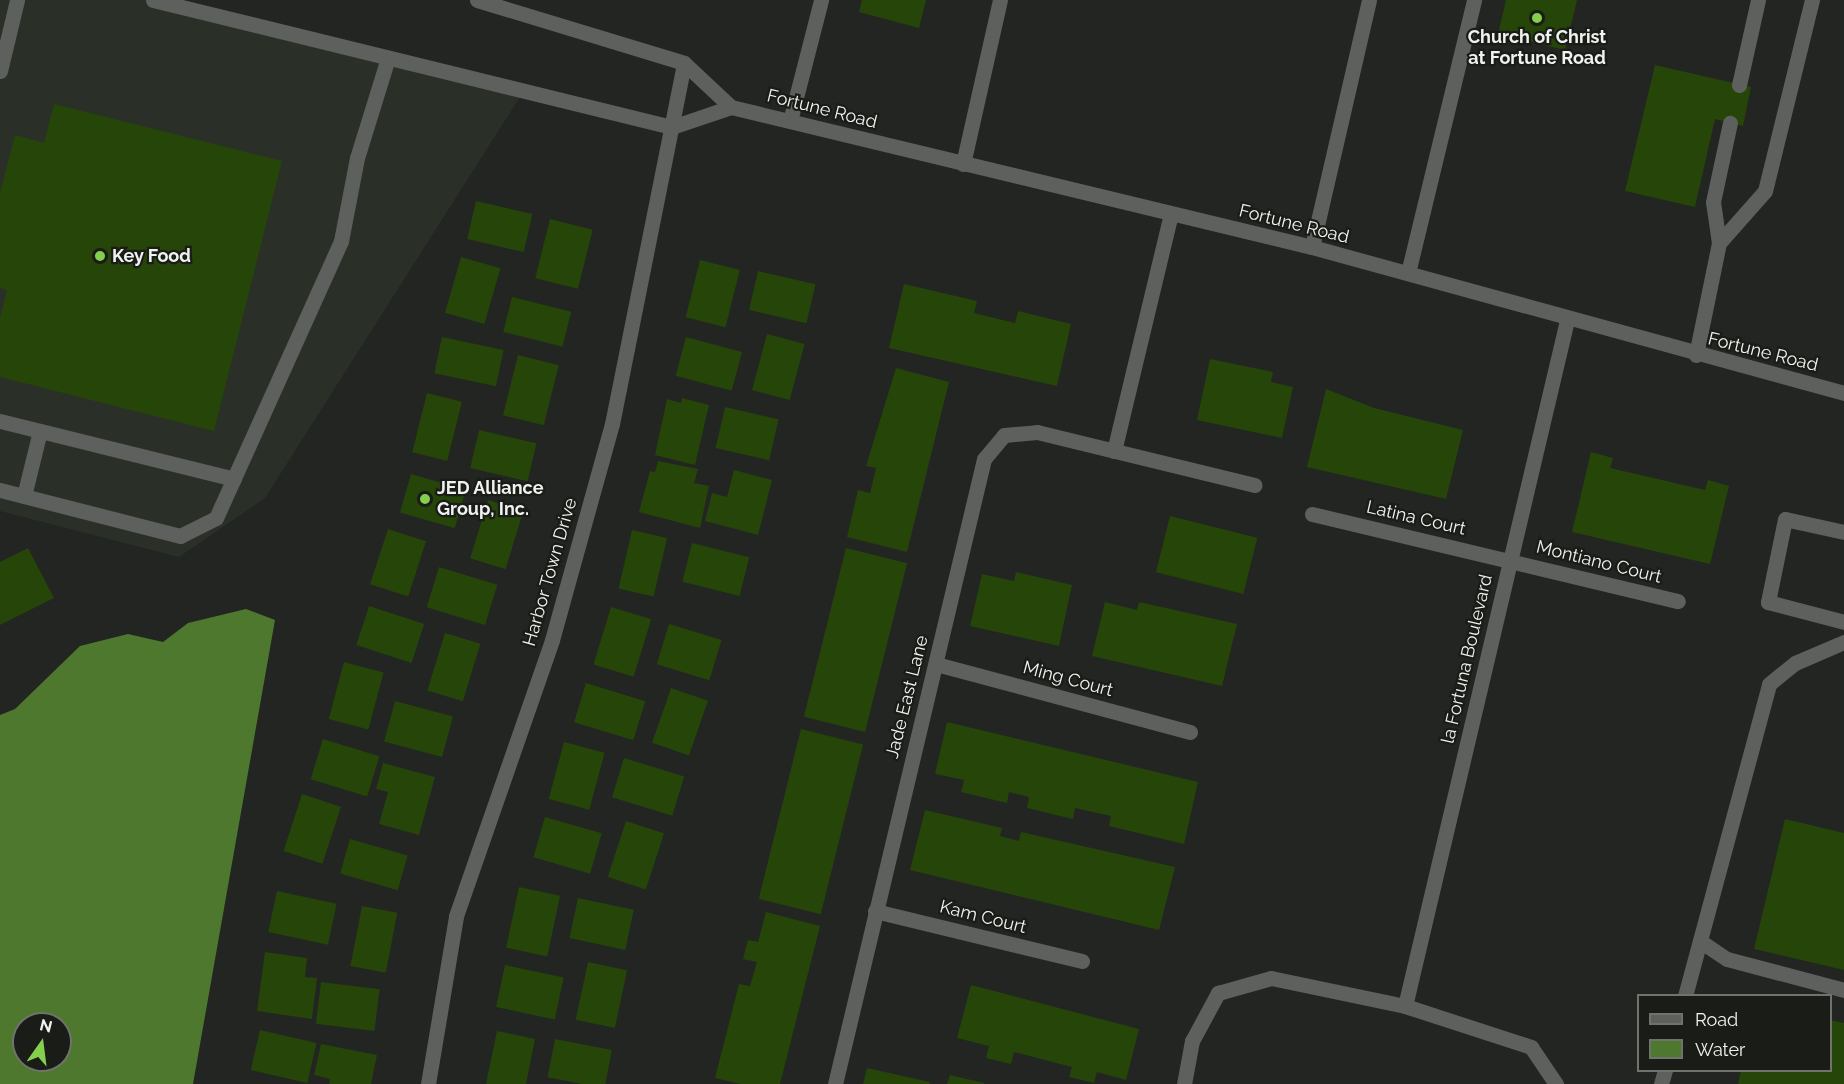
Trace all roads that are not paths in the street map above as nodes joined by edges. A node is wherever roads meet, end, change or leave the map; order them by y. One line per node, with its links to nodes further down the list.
1 (17, 0): 12 (street)
2 (153, 0): 10 (street)
3 (477, 0): 11 (street, Fortune Road)
4 (821, 0): 15 (street)
5 (1000, 0): 18 (street)
6 (1369, 0): 21 (street)
7 (1474, 0): 22 (street)
8 (1758, 0): 13 (street)
9 (1812, 0): 20 (street)
10 (388, 58): 17 (street); 29 (street)
11 (684, 63): 14 (street, Fortune Road); 17 (street, Harbor Town Drive)
12 (0, 71)
13 (1739, 85)
14 (731, 107): 15 (street, Fortune Road); 17 (street)
15 (790, 121): 18 (street, Fortune Road)
16 (1730, 123): 20 (street)
17 (672, 127): 47 (street, Harbor Town Drive)
18 (963, 164): 19 (street, Fortune Road)
19 (1171, 214): 21 (street, Fortune Road); 28 (street)
20 (1719, 243): 24 (street)
21 (1312, 247): 22 (street, Fortune Road)
22 (1408, 273): 23 (street, Fortune Road)
23 (1567, 320): 24 (street, Fortune Road); 35 (street, la Fortuna Boulevard)
24 (1696, 355): 25 (street, Fortune Road)
25 (1844, 393)
26 (0, 421): 27 (street)
27 (40, 431): 29 (street); 32 (street)
28 (1114, 451): 30 (street, Jade East Lane); 39 (street, Jade East Lane)
29 (234, 479): 32 (street)
30 (1255, 485)
31 (0, 490): 32 (street)
32 (24, 496)
33 (1312, 514): 35 (street, Latina Court)
34 (1844, 532): 37 (street)
35 (1510, 561): 36 (street, Montiano Court); 46 (street, la Fortuna Boulevard)
36 (1678, 601)
37 (1844, 622)
38 (1844, 642): 42 (street)
39 (936, 664): 40 (street, Ming Court); 41 (street, Jade East Lane)
40 (1190, 732)
41 (875, 911): 43 (street, Kam Court); 48 (street, Jade East Lane)
42 (1700, 941): 44 (street); 45 (street)
43 (1082, 961)
44 (1844, 990)
45 (1685, 994)
46 (1406, 1006): 49 (street); 50 (street)
47 (428, 1084)
48 (835, 1084)
49 (1184, 1084)
50 (1556, 1084)

